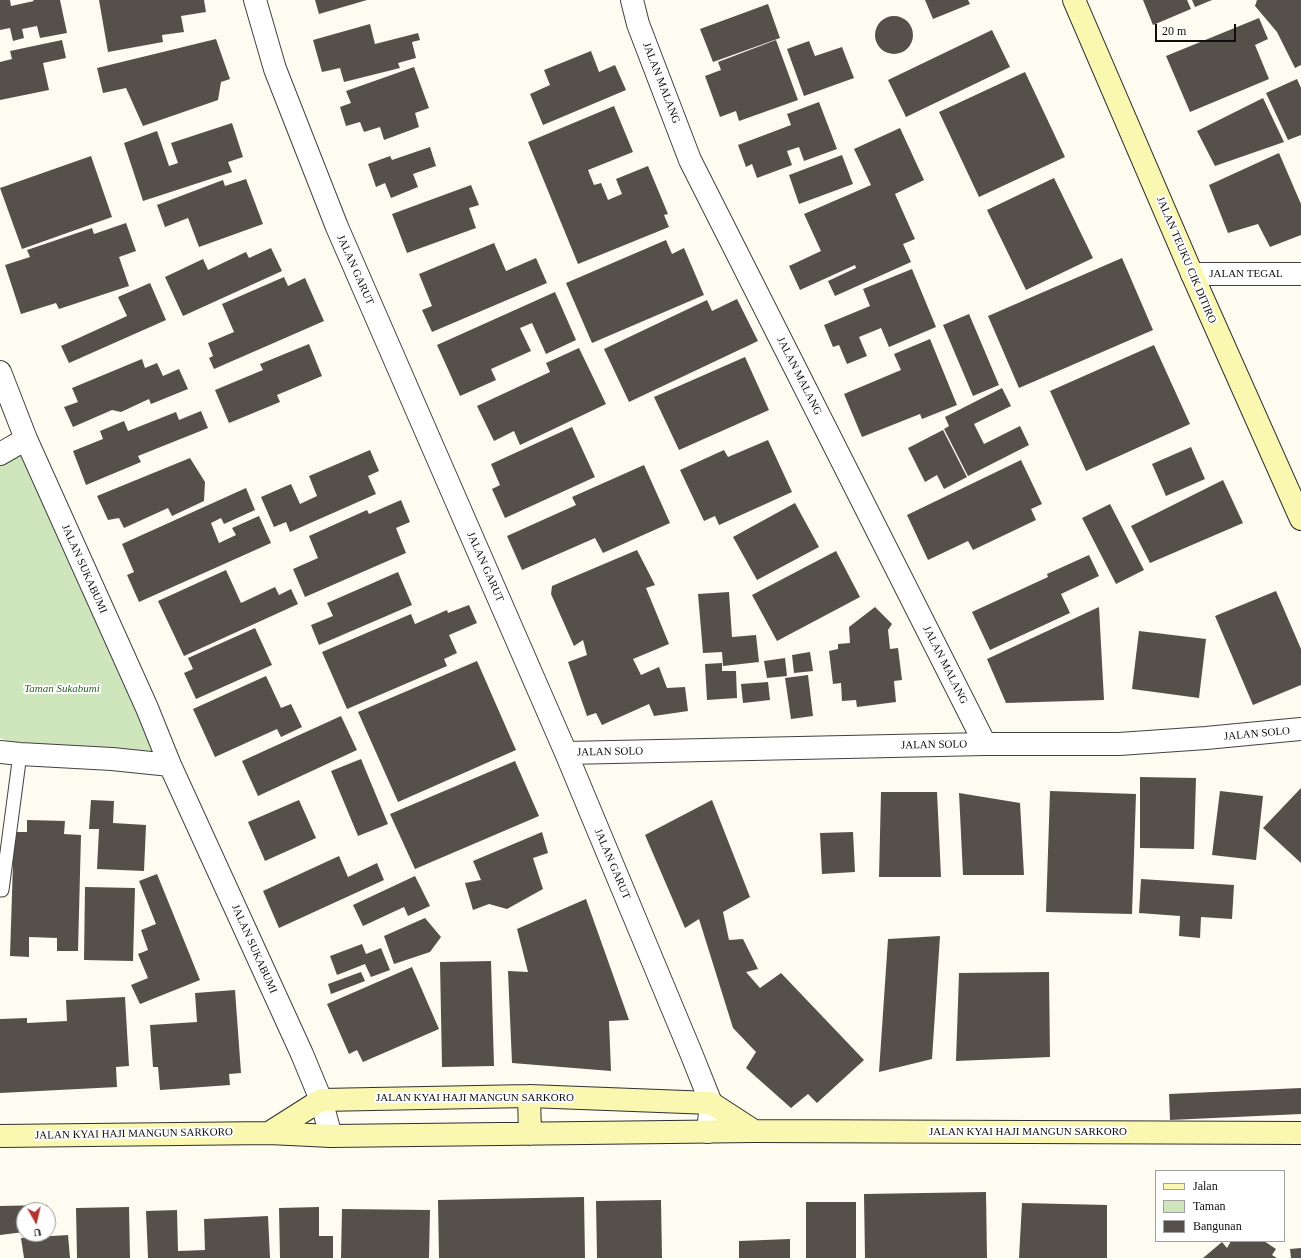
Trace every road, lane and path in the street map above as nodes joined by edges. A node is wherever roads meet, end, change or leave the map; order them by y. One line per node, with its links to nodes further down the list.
1 (256, 0): 13 (street, JALAN GARUT)
2 (632, 0): 11 (street, JALAN MALANG)
3 (1074, 0): 4 (street, JALAN TEUKU CIK DITIRO)
4 (1192, 274): 5 (street, JALAN TEGAL); 9 (street, JALAN TEUKU CIK DITIRO)
5 (1301, 274)
6 (0, 372): 7 (street, JALAN SUKABUMI)
7 (26, 439): 8 (street); 14 (street, JALAN SUKABUMI)
8 (0, 454)
9 (1301, 519)
10 (1301, 729): 11 (street, JALAN SOLO)
11 (984, 744): 13 (street, JALAN SOLO)
12 (10, 753): 14 (street); 15 (lane)
13 (566, 753): 18 (street, JALAN GARUT)
14 (170, 765): 17 (street, JALAN SUKABUMI)
15 (2, 890)
16 (528, 1096): 17 (street, JALAN KYAI HAJI MANGUN SARKORO); 18 (street, JALAN KYAI HAJI MANGUN SARKORO); 23 (street)
17 (321, 1100): 21 (street); 25 (street, JALAN SUKABUMI)
18 (711, 1103): 19 (street); 20 (street, JALAN GARUT)
19 (754, 1131): 20 (street, JALAN KYAI HAJI MANGUN SARKORO); 22 (street, JALAN KYAI HAJI MANGUN SARKORO)
20 (708, 1132): 23 (street, JALAN KYAI HAJI MANGUN SARKORO)
21 (269, 1133): 24 (street, JALAN KYAI HAJI MANGUN SARKORO); 25 (street, JALAN KYAI HAJI MANGUN SARKORO)
22 (1301, 1133)
23 (530, 1134): 25 (street, JALAN KYAI HAJI MANGUN SARKORO)
24 (0, 1136)
25 (331, 1136)

